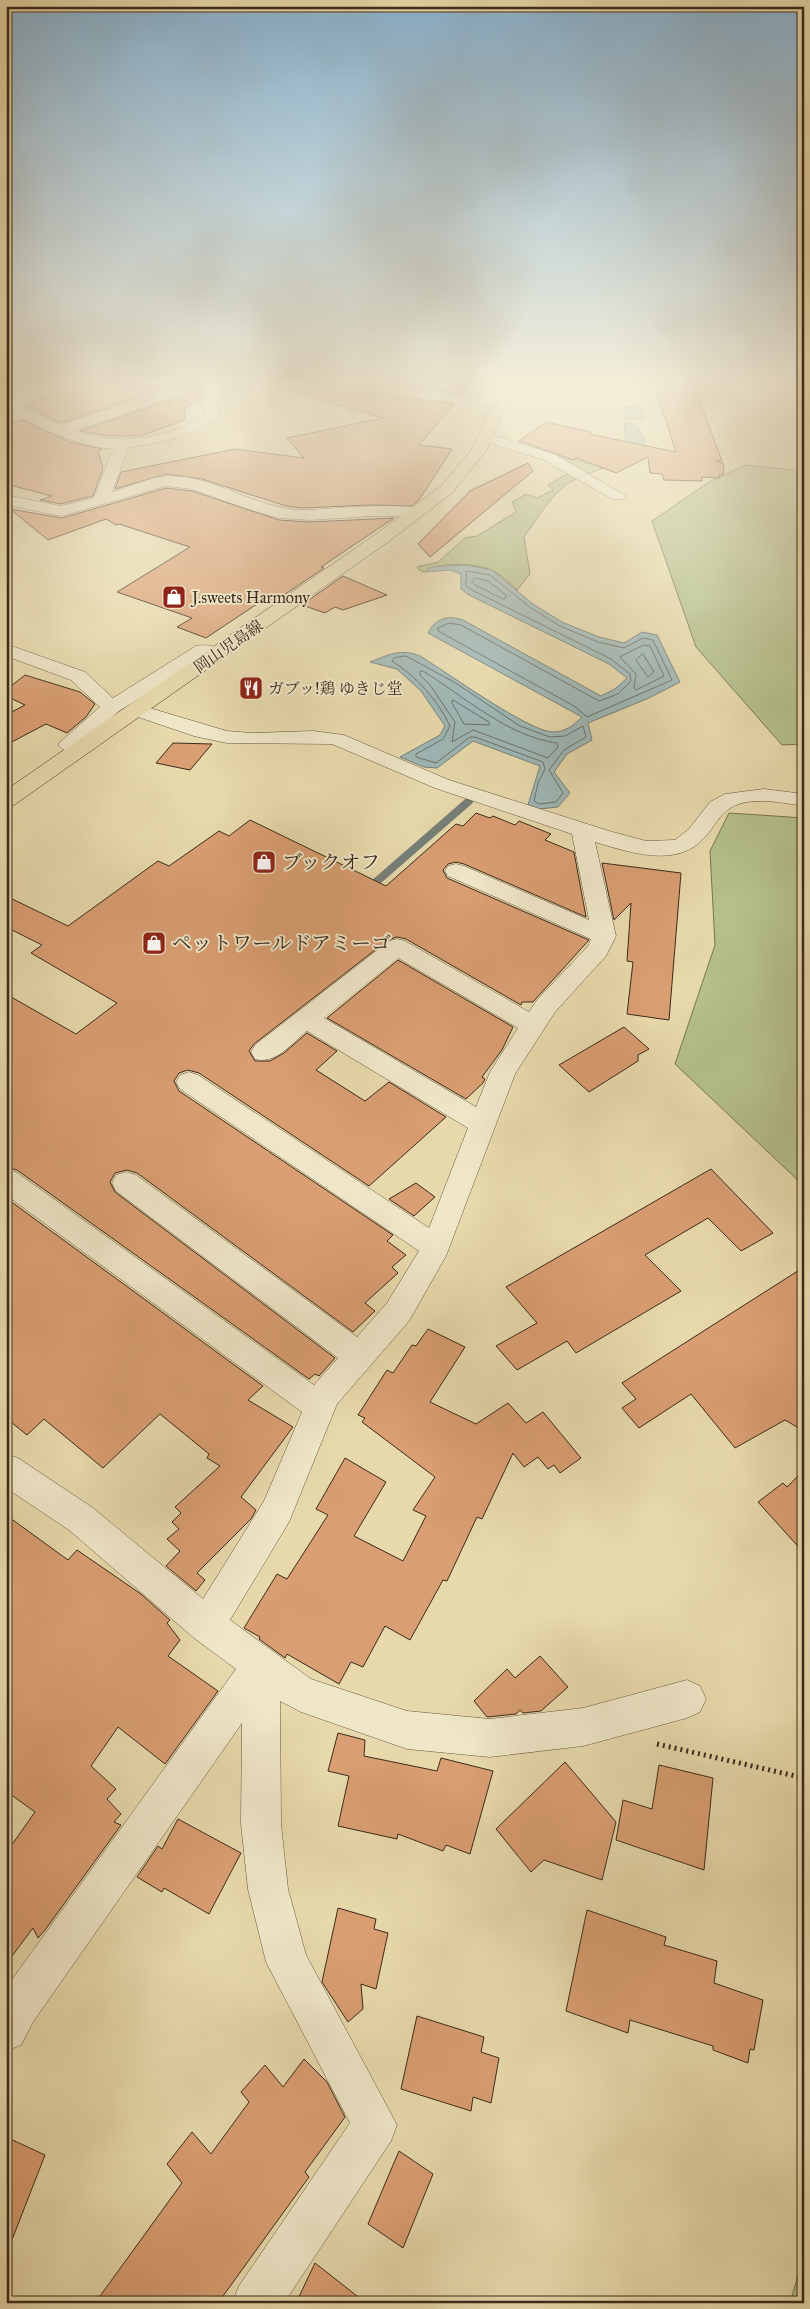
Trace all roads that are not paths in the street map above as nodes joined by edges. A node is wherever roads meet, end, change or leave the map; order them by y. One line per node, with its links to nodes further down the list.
1 (105, 494): 8 (street)
2 (125, 494): 8 (street)
3 (222, 494): 9 (street)
4 (441, 494): 9 (main road, 岡山児島線)
5 (614, 494): 6 (street)
6 (618, 496)
7 (6, 500): 8 (street)
8 (102, 501)
9 (418, 512): 11 (main road, 岡山児島線)
10 (6, 650): 12 (street)
11 (217, 654): 12 (street); 13 (main road, 岡山児島線)
12 (112, 707): 14 (street)
13 (136, 710): 14 (main road, 岡山児島線); 17 (street)
14 (80, 749): 15 (main road, 岡山児島線)
15 (6, 800)
16 (804, 800): 17 (street)
17 (582, 830): 19 (street)
18 (456, 871): 19 (street)
19 (604, 936): 21 (street)
20 (306, 1019): 21 (street); 22 (street); 24 (street)
21 (534, 1026): 24 (street)
22 (264, 1052)
23 (189, 1082): 27 (street)
24 (483, 1124): 27 (street)
25 (6, 1180): 29 (street)
26 (126, 1183): 28 (street)
27 (436, 1248): 28 (street)
28 (360, 1356): 29 (street)
29 (320, 1407): 31 (street)
30 (6, 1469): 31 (street)
31 (207, 1624): 32 (street)
32 (261, 1665): 33 (street); 34 (street); 35 (street)
33 (687, 1699)
34 (10, 2014)
35 (256, 2303)

